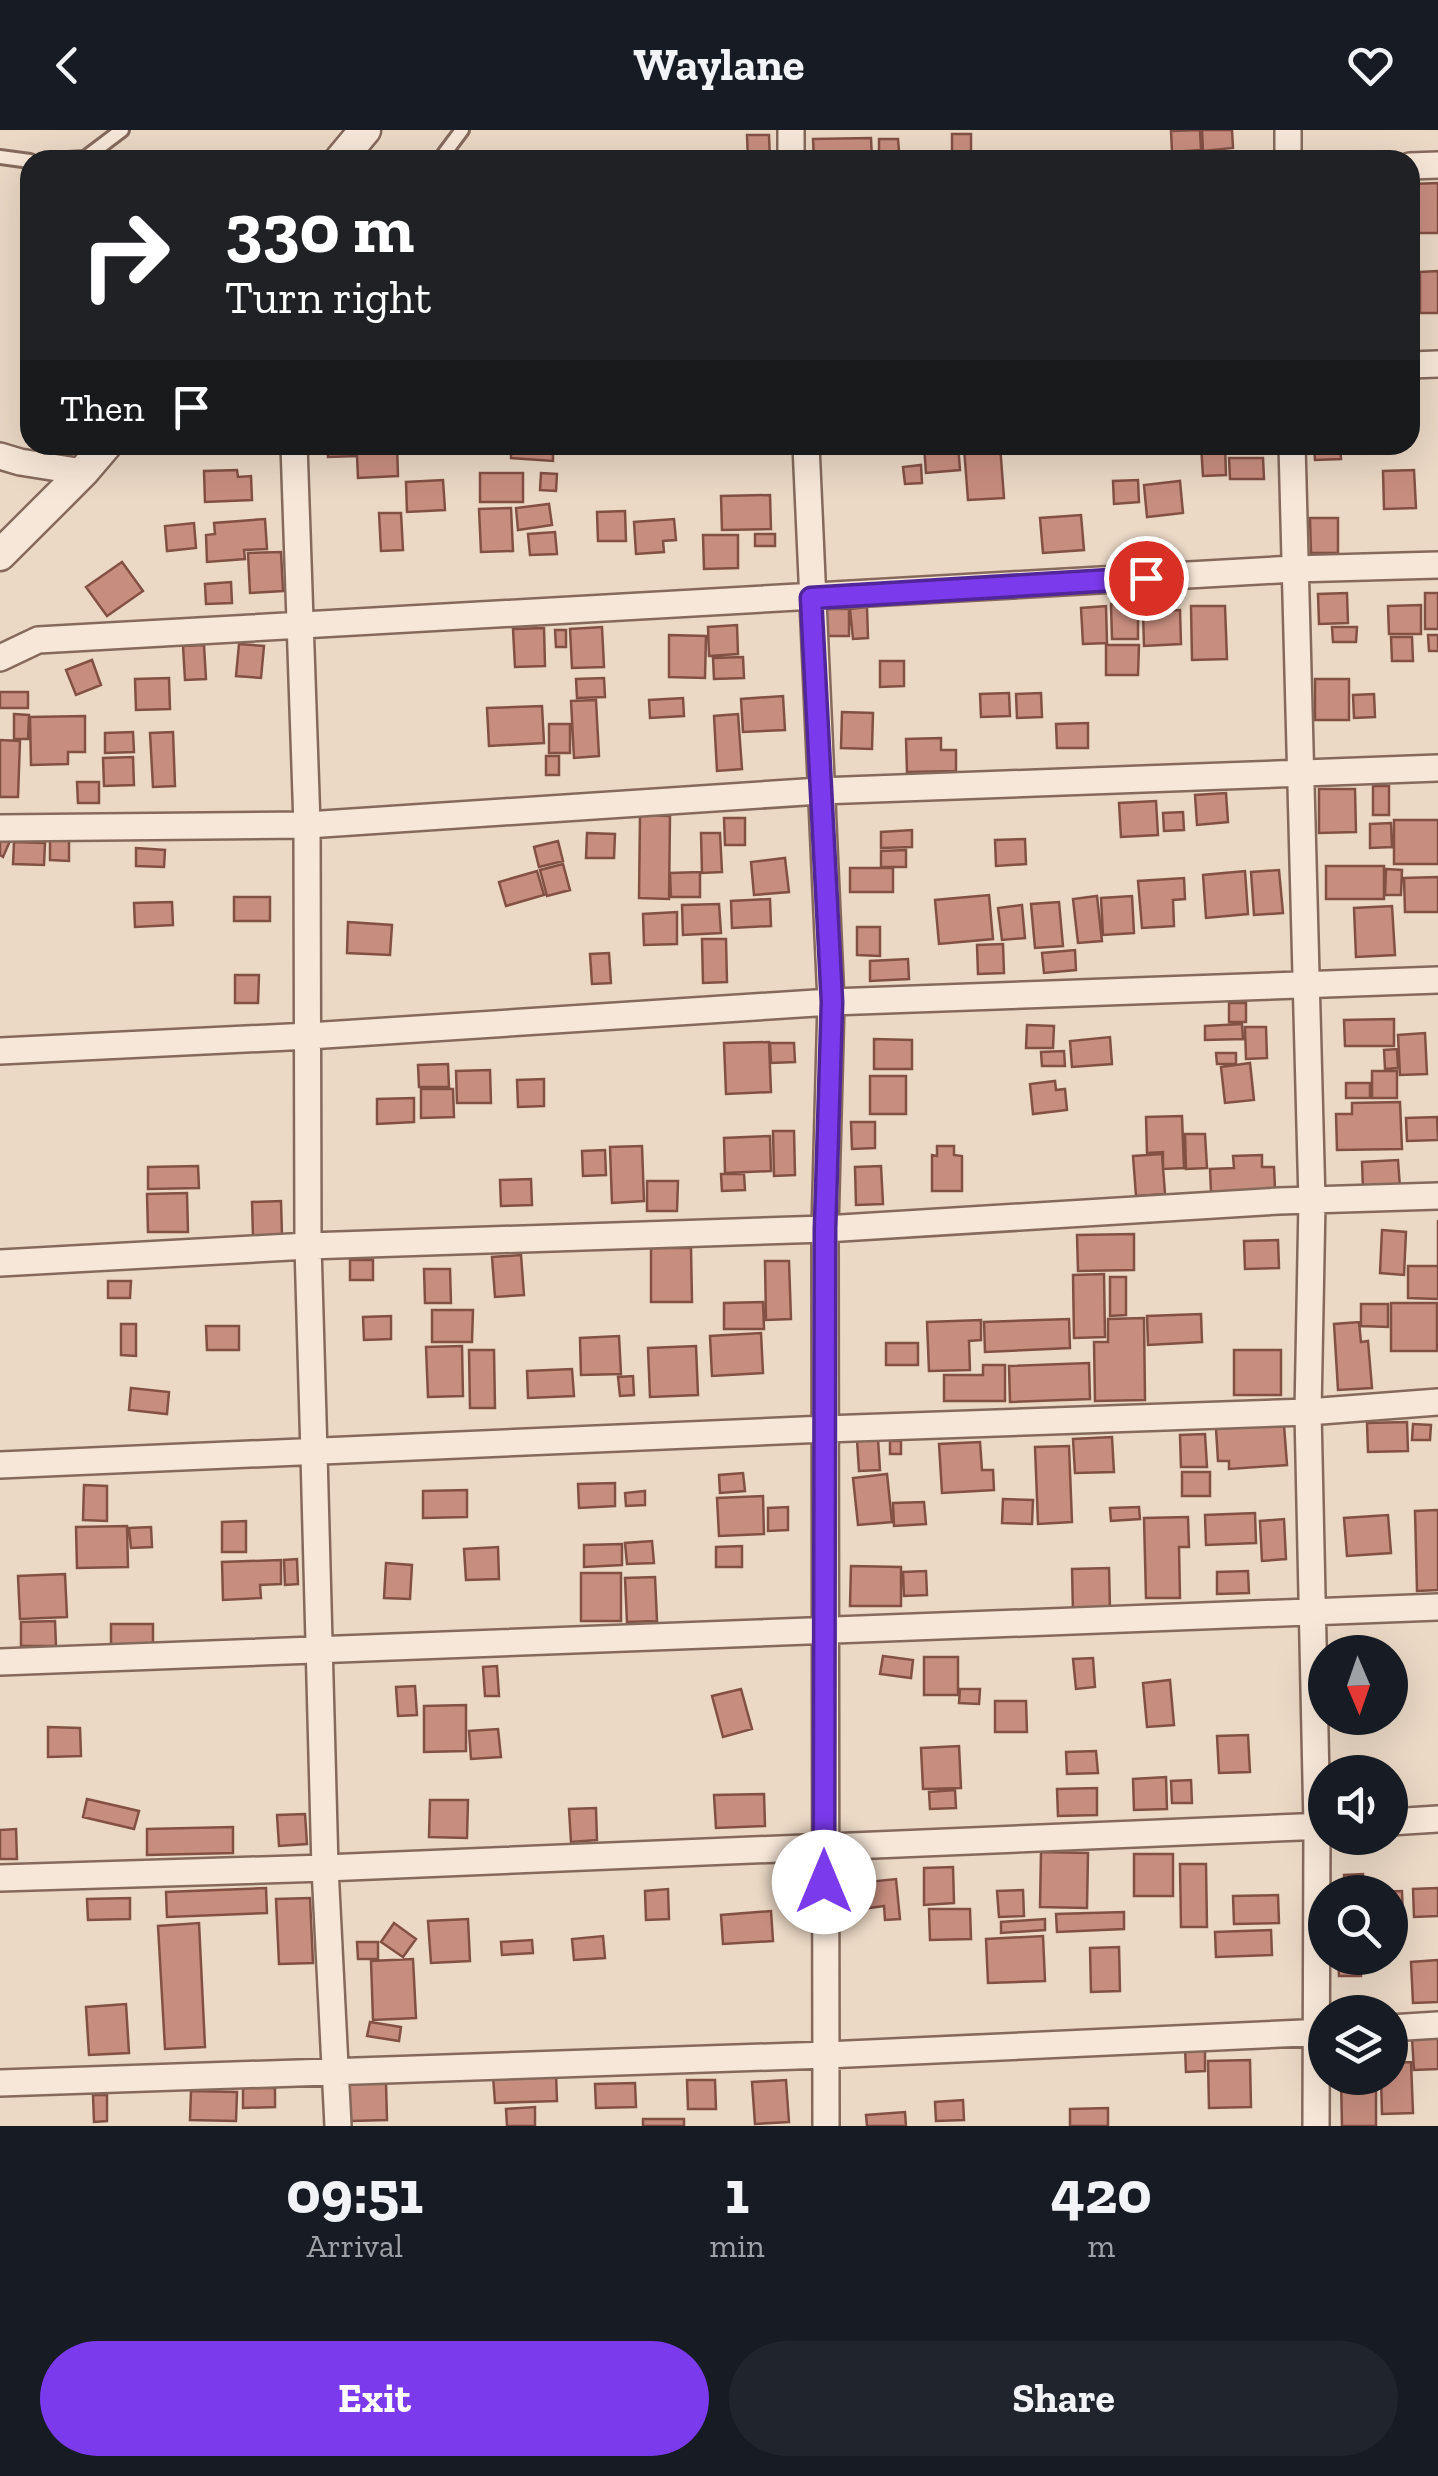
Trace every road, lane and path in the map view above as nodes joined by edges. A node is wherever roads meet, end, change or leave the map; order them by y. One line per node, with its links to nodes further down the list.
1 (122, 130): 3 (lane)
2 (365, 130): 4 (street)
3 (95, 150)
4 (348, 150)
5 (98, 455): 10 (street)
6 (294, 455): 15 (street)
7 (806, 455): 14 (street)
8 (1292, 455): 13 (street)
9 (0, 456): 10 (street)
10 (84, 472): 11 (street)
11 (0, 554)
12 (1438, 566): 13 (street)
13 (1294, 569): 14 (street); 18 (street)
14 (811, 598): 15 (street); 19 (street)
15 (299, 623): 16 (street); 20 (street)
16 (0, 658)
17 (1438, 768): 18 (street)
18 (1300, 773): 19 (street); 23 (street)
19 (820, 791): 20 (street); 24 (street)
20 (307, 826): 21 (street); 25 (street)
21 (0, 828)
22 (1438, 980): 23 (street)
23 (1309, 986): 24 (street); 28 (street)
24 (832, 1002): 25 (street); 29 (street)
25 (309, 1036): 26 (street); 30 (street)
26 (0, 1051)
27 (1438, 1196): 28 (street)
28 (1312, 1202): 29 (street); 33 (street)
29 (825, 1229): 30 (street); 34 (street)
30 (308, 1246): 31 (street); 35 (street)
31 (0, 1263)
32 (1438, 1402): 33 (street)
33 (1308, 1412): 34 (street); 38 (street)
34 (825, 1429): 35 (street); 39 (street)
35 (314, 1454): 36 (street); 40 (street)
36 (0, 1466)
37 (1438, 1607): 38 (street)
38 (1312, 1612): 39 (street); 42 (street)
39 (825, 1631): 40 (street); 46 (street)
40 (319, 1650): 41 (street); 48 (street)
41 (0, 1662)
42 (1318, 1755)
43 (1438, 1819): 44 (street)
44 (1408, 1821)
45 (1308, 1827): 46 (street)
46 (824, 1848): 48 (street); 54 (street)
47 (1321, 1855): 50 (street)
48 (325, 1868): 49 (street); 55 (street)
49 (0, 1878)
50 (1320, 1995)
51 (1438, 2025): 52 (street)
52 (1408, 2027)
53 (1308, 2033): 54 (street)
54 (826, 2056): 55 (street); 59 (street)
55 (338, 2074): 56 (street); 58 (street)
56 (0, 2083)
57 (1317, 2095): 60 (street)
58 (338, 2126)
59 (826, 2126)
60 (1316, 2126)

